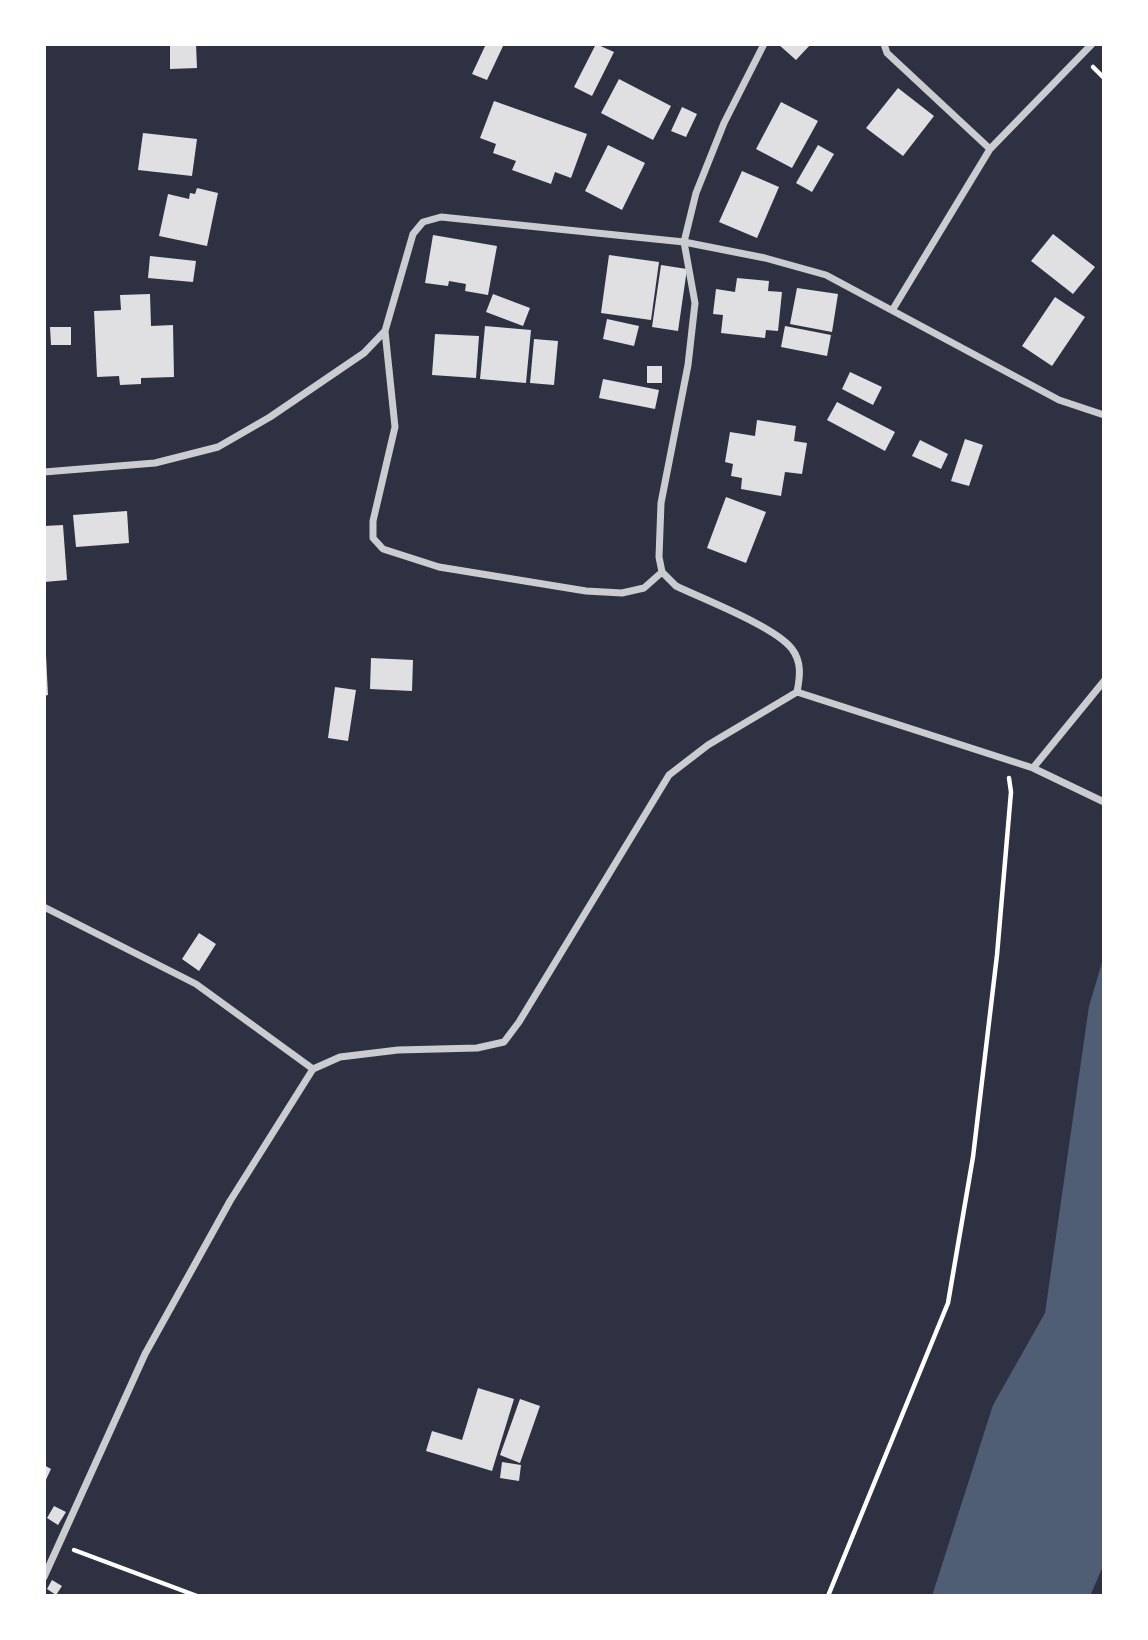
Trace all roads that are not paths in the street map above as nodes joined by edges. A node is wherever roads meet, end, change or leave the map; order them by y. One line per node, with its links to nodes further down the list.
1 (764, 44): 5 (street)
2 (884, 44): 4 (street)
3 (1093, 44): 4 (street)
4 (990, 149): 6 (street)
5 (684, 242): 6 (street); 7 (street); 10 (street)
6 (893, 309): 8 (street)
7 (385, 331): 9 (street); 10 (street)
8 (1104, 415)
9 (44, 472)
10 (662, 572): 12 (street)
11 (1104, 681): 13 (street)
12 (797, 692): 13 (street); 16 (street)
13 (1034, 768): 14 (street)
14 (1104, 802)
15 (44, 906): 16 (street)
16 (313, 1069): 17 (street)
17 (44, 1577)

